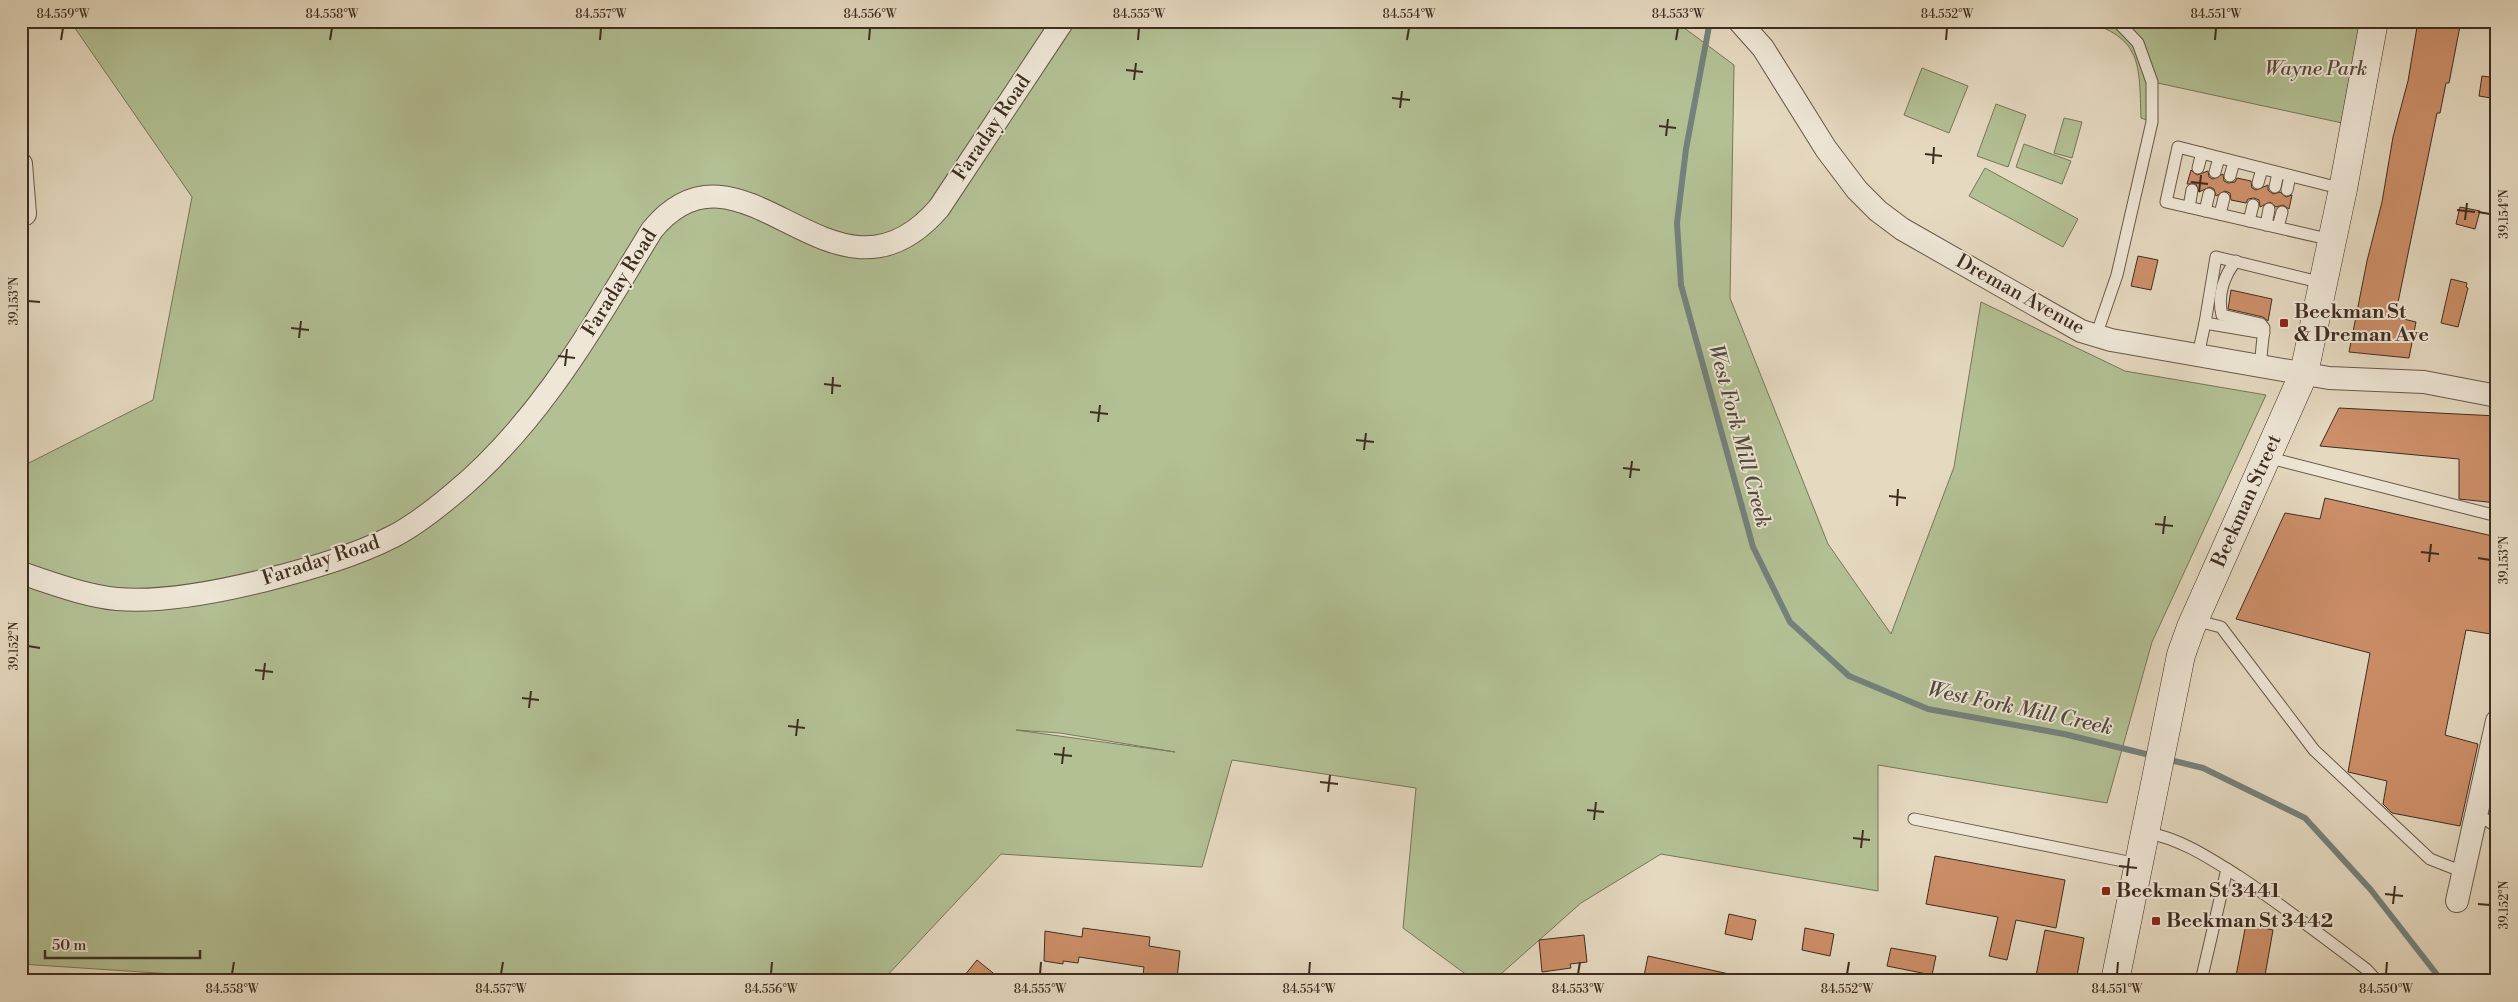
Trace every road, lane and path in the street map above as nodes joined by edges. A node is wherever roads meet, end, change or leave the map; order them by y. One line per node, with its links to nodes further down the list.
1 (1063, 21): 44 (street, Faraday Road)
2 (1738, 21): 37 (street, Dreman Avenue)
3 (2117, 21): 37 (lane)
4 (2374, 21): 17 (main road, Beekman Street)
5 (2202, 153): 6 (lane); 9 (lane); 23 (lane)
6 (2219, 158): 7 (lane); 11 (lane)
7 (2234, 162): 10 (lane); 13 (lane)
8 (21, 164): 28 (street)
9 (2198, 168)
10 (2262, 169): 12 (lane); 15 (lane)
11 (2215, 172)
12 (2278, 173): 14 (lane); 16 (lane)
13 (2230, 176)
14 (2290, 176): 17 (lane); 19 (lane)
15 (2258, 183)
16 (2275, 187)
17 (2343, 189): 32 (main road, Beekman Street)
18 (2192, 190): 23 (lane)
19 (2287, 190)
20 (2209, 194): 25 (lane)
21 (2224, 198): 27 (lane)
22 (2253, 205): 29 (lane)
23 (2189, 207): 25 (lane)
24 (2270, 209): 30 (lane)
25 (2205, 211): 27 (lane)
26 (2282, 212): 31 (lane)
27 (2220, 214): 29 (lane)
28 (23, 215)
29 (2249, 221): 30 (lane)
30 (2266, 225): 31 (lane)
31 (2278, 227): 32 (lane)
32 (2332, 240): 34 (main road, Beekman Street)
33 (2236, 261): 34 (lane); 35 (lane); 36 (lane)
34 (2323, 283): 40 (main road, Beekman Street)
35 (2205, 323): 36 (lane); 38 (lane)
36 (2264, 333): 39 (lane)
37 (2096, 336): 38 (street, Dreman Avenue)
38 (2198, 355): 39 (street, Dreman Avenue)
39 (2260, 366): 40 (street, Dreman Avenue)
40 (2304, 373): 41 (street, Dreman Avenue); 42 (main road, Beekman Street)
41 (2497, 396)
42 (2266, 458): 43 (lane); 45 (main road, Beekman Street)
43 (2497, 516)
44 (21, 573)
45 (2194, 620): 50 (main road, Beekman Street); 53 (lane)
46 (2497, 721): 47 (street)
47 (2476, 813): 49 (lane); 53 (street)
48 (1914, 819): 51 (lane)
49 (2497, 827)
50 (2144, 832): 51 (main road, Beekman Street); 52 (lane)
51 (2138, 864): 55 (main road, Beekman Street)
52 (2227, 869): 56 (lane); 57 (lane)
53 (2463, 872): 54 (street)
54 (2457, 901)
55 (2115, 981)
56 (2201, 981)
57 (2377, 981)

